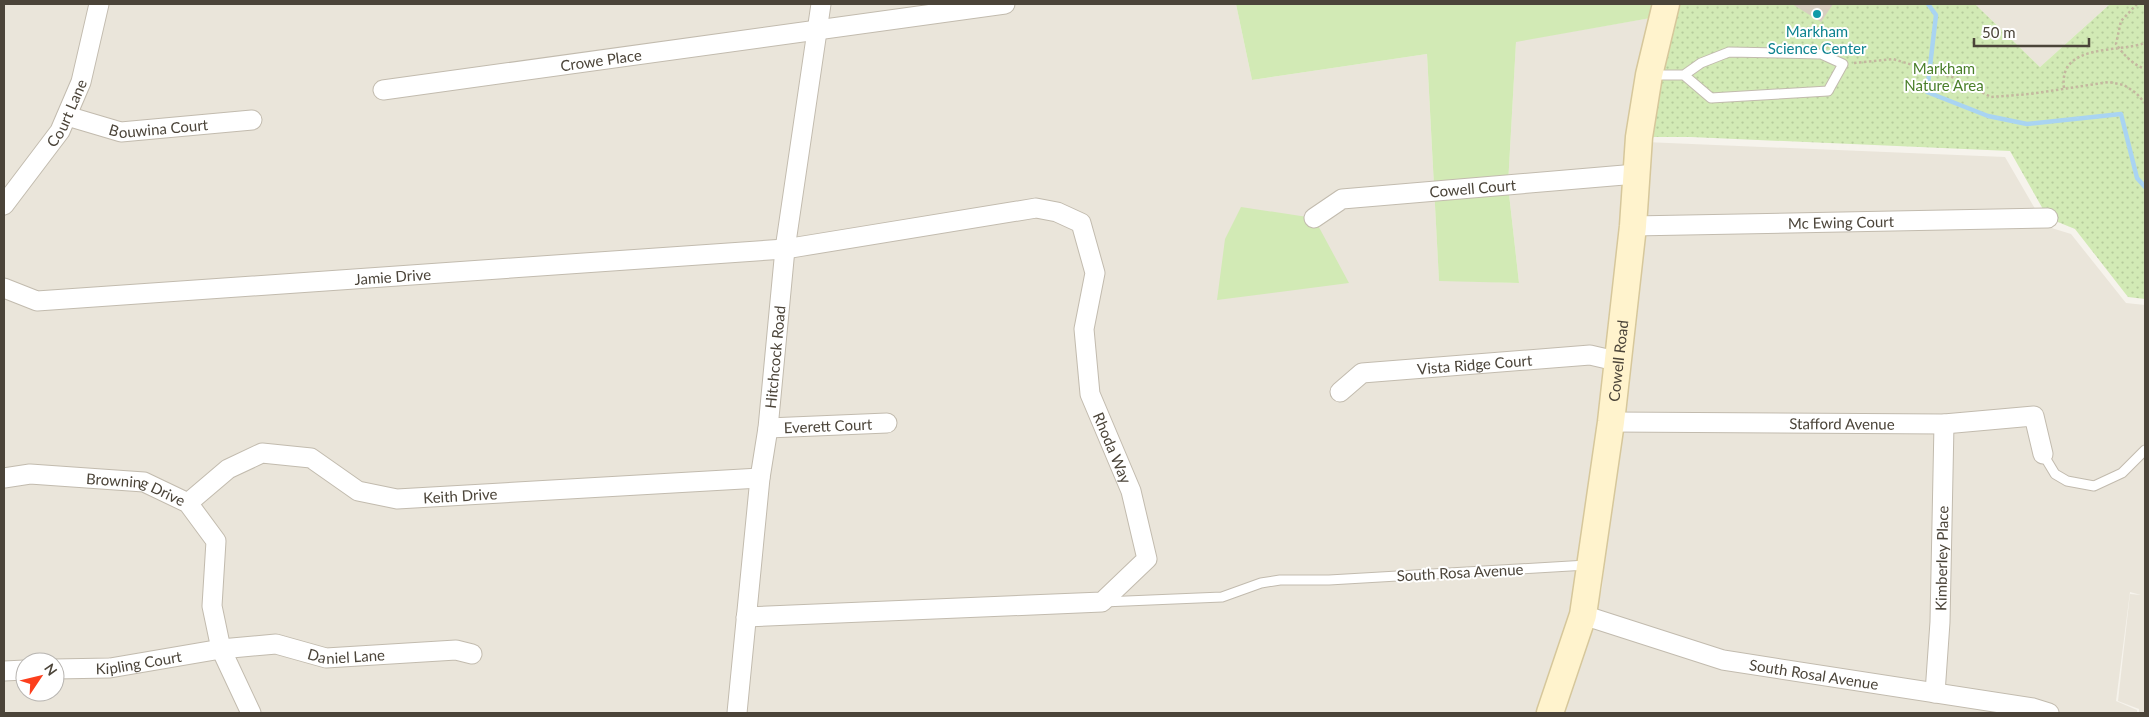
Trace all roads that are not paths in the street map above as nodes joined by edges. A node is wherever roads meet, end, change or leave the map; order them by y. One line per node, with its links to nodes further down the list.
1 (99, 4): 9 (street, Court Lane)
2 (821, 4): 5 (street, Hitchcock Road)
3 (1005, 4): 5 (street, Crowe Place)
4 (1666, 4): 6 (street, Cowell Road)
5 (818, 30): 8 (street, Crowe Place); 16 (street, Hitchcock Road)
6 (1649, 75): 7 (lane); 11 (street, Cowell Road)
7 (1684, 75): 7 (lane)
8 (383, 90)
9 (67, 116): 10 (street, Bouwina Court); 12 (street, Court Lane)
10 (252, 120)
11 (1636, 174): 13 (street, Cowell Court); 15 (street, Cowell Road)
12 (4, 205)
13 (1314, 218)
14 (2048, 218): 15 (street, Mc Ewing Court)
15 (1633, 226): 18 (street, Cowell Road)
16 (785, 249): 17 (street, Jamie Drive); 23 (street, Hitchcock Road); 30 (street, Rhoda Way)
17 (4, 288)
18 (1616, 361): 19 (street, Vista Ridge Court); 20 (street, Cowell Road)
19 (1340, 392)
20 (1611, 422): 22 (street, Stafford Avenue); 29 (street, Cowell Road)
21 (887, 423): 23 (street, Everett Court)
22 (1944, 424): 25 (street, Stafford Avenue); 36 (street, Kimberley Place)
23 (768, 428): 27 (street, Hitchcock Road)
24 (2145, 450): 25 (lane)
25 (2043, 454)
26 (4, 478): 28 (street, Browning Drive)
27 (760, 478): 28 (street, Keith Drive); 32 (street, Hitchcock Road)
28 (188, 503): 33 (street, Browning Drive)
29 (1590, 565): 30 (lane, South Rosa Avenue); 31 (street, Cowell Road)
30 (1102, 602): 32 (street)
31 (1583, 615): 36 (street, South Rosal Avenue); 39 (street, Cowell Road)
32 (746, 617): 38 (street, Hitchcock Road)
33 (221, 649): 34 (street, Daniel Lane); 35 (street, Kipling Court); 37 (street, Browning Drive)
34 (472, 654)
35 (65, 669)
36 (1935, 693): 40 (street, South Rosal Avenue)
37 (251, 713)
38 (737, 713)
39 (1550, 713)
40 (2049, 713)

